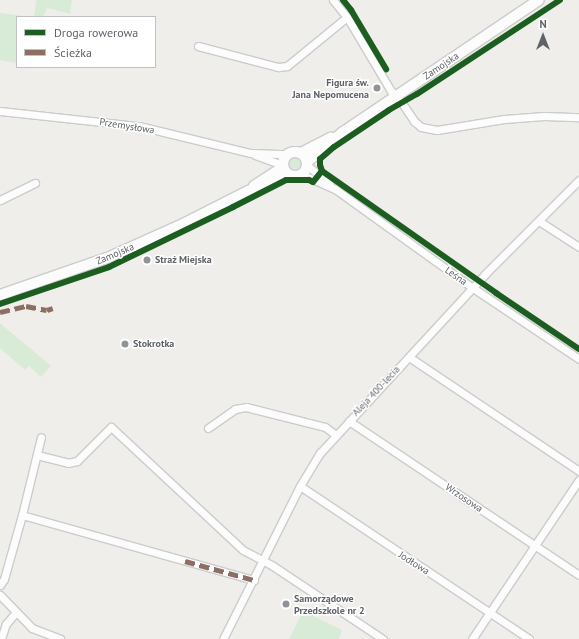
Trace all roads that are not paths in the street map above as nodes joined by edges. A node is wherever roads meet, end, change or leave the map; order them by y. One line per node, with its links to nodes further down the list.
1 (333, 0): 3 (street)
2 (539, 0): 5 (street, Zamojska)
3 (347, 17): 4 (street); 5 (street)
4 (198, 46)
5 (396, 96): 7 (street); 8 (street, Zamojska)
6 (0, 111): 9 (street, Przemysłowa)
7 (579, 117)
8 (343, 132): 10 (street, Zamojska); 12 (street, Zamojska)
9 (251, 153): 11 (street, Przemysłowa); 13 (street, Przemysłowa)
10 (301, 153): 11 (street); 12 (street)
11 (286, 154): 13 (street)
12 (307, 163): 14 (street); 17 (street, Leśna)
13 (284, 168): 14 (street); 22 (street, Zamojska)
14 (301, 174): 17 (street, Leśna)
15 (579, 180): 19 (street, Aleja 400-lecia)
16 (35, 183): 18 (street)
17 (335, 189): 21 (street, Leśna)
18 (0, 200)
19 (539, 221): 20 (street); 21 (street, Aleja 400-lecia)
20 (579, 247)
21 (473, 288): 23 (street, Aleja 400-lecia); 24 (street, Leśna)
22 (0, 295)
23 (409, 357): 25 (street, Aleja 400-lecia); 30 (street)
24 (579, 359)
25 (349, 421): 27 (street, Aleja 400-lecia); 34 (street, Wrzosowa)
26 (208, 428): 27 (street)
27 (336, 435): 32 (street, Aleja 400-lecia)
28 (41, 437): 29 (street)
29 (37, 455): 33 (street); 35 (street)
30 (579, 471)
31 (579, 480): 34 (street)
32 (300, 486): 35 (street, Aleja 400-lecia); 41 (street, Jodłowa)
33 (22, 515): 37 (street); 38 (street)
34 (535, 545): 36 (street, Wrzosowa); 41 (street)
35 (263, 561): 37 (street, Aleja 400-lecia); 45 (street)
36 (579, 575)
37 (254, 580): 44 (street, Aleja 400-lecia)
38 (0, 585)
39 (0, 595): 40 (street)
40 (16, 612): 42 (street); 43 (street)
41 (490, 613): 46 (street); 47 (street, Jodłowa)
42 (1, 639)
43 (60, 639)
44 (224, 639)
45 (383, 639)
46 (472, 639)
47 (529, 639)

